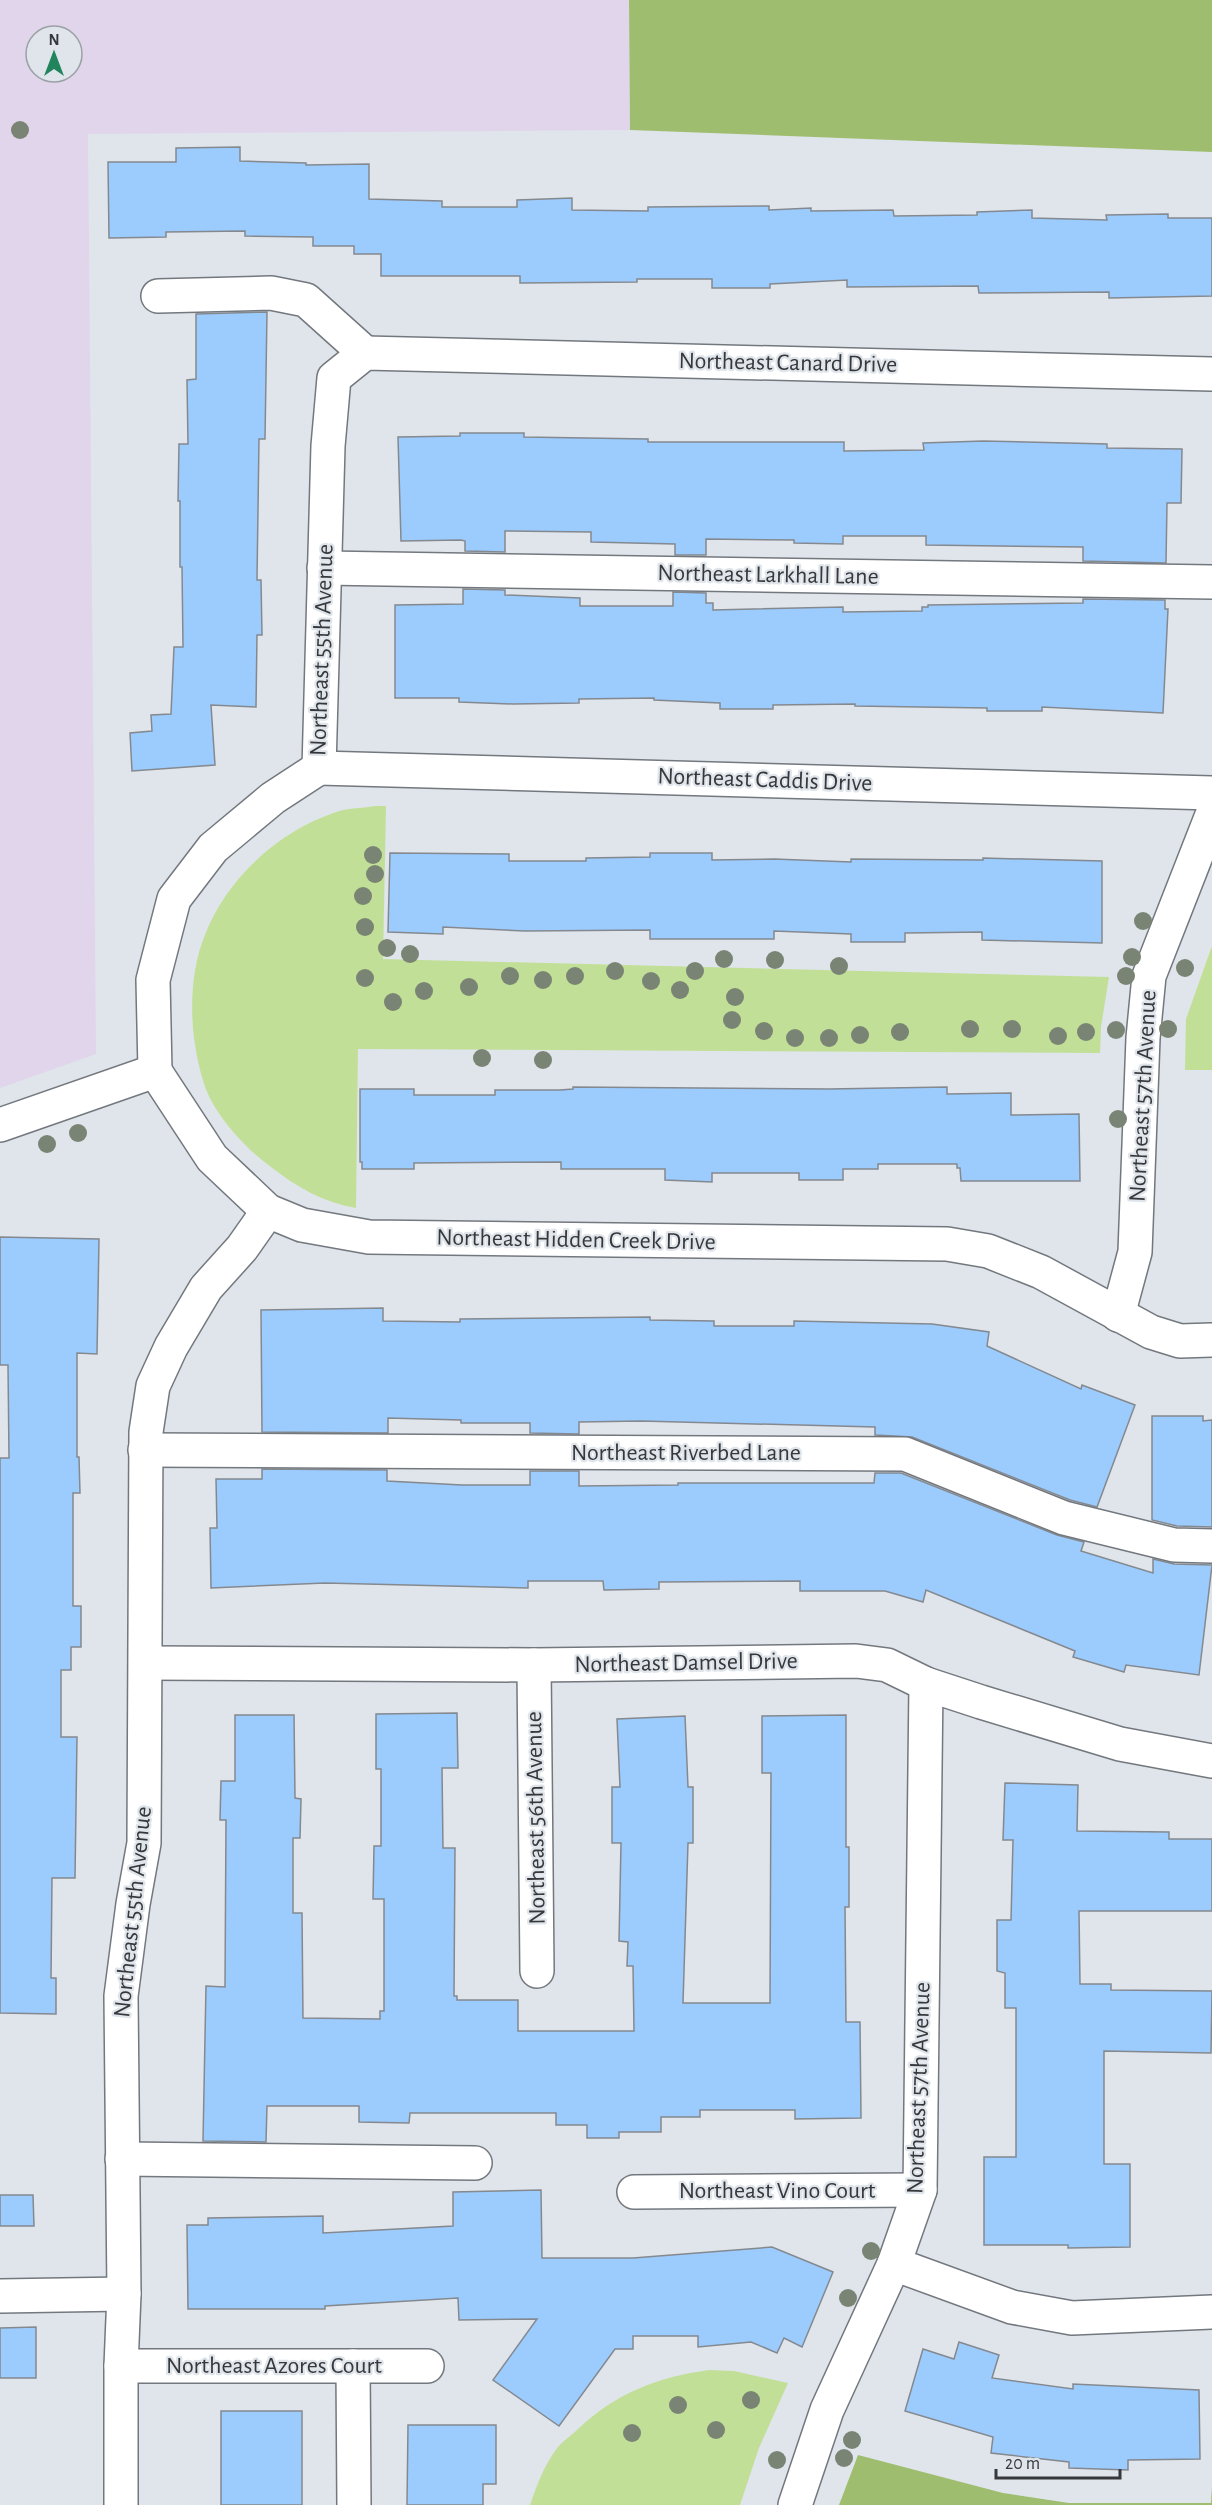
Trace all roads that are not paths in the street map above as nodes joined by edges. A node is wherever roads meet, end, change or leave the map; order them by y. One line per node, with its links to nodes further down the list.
1 (158, 296): 2 (street)
2 (365, 353): 3 (street, Northeast Canard Drive); 4 (street, Northeast 55th Avenue)
3 (1212, 374)
4 (324, 568): 5 (street, Northeast Larkhall Lane); 6 (street, Northeast 55th Avenue)
5 (1212, 582)
6 (319, 768): 7 (street, Northeast Caddis Drive); 9 (street, Northeast 55th Avenue)
7 (1212, 793)
8 (1212, 815): 12 (street, Northeast 57th Avenue)
9 (155, 1071): 10 (street); 11 (street, Northeast Hidden Creek Drive)
10 (0, 1125)
11 (268, 1211): 12 (street, Northeast Hidden Creek Drive); 14 (street, Northeast 55th Avenue)
12 (1118, 1315): 13 (street, Northeast Hidden Creek Drive)
13 (1212, 1340)
14 (145, 1450): 15 (street, Northeast Riverbed Lane); 16 (street, Northeast 55th Avenue)
15 (1212, 1546)
16 (146, 1663): 17 (street, Northeast Damsel Drive); 21 (street, Northeast 55th Avenue)
17 (534, 1665): 18 (street, Northeast Damsel Drive); 20 (street, Northeast 56th Avenue)
18 (926, 1684): 19 (street, Northeast Damsel Drive); 23 (street, Northeast 57th Avenue)
19 (1212, 1761)
20 (537, 1971)
21 (122, 2159): 22 (street); 26 (street, Northeast 55th Avenue)
22 (475, 2163)
23 (920, 2190): 24 (street, Northeast Vino Court); 25 (street, Northeast 57th Avenue)
24 (634, 2192)
25 (894, 2264): 28 (street); 34 (street, Northeast 57th Avenue)
26 (124, 2294): 27 (street); 29 (street, Northeast 55th Avenue)
27 (0, 2296)
28 (1212, 2312)
29 (121, 2366): 30 (street, Northeast Azores Court); 32 (street, Northeast 55th Avenue)
30 (353, 2366): 31 (street, Northeast Azores Court); 33 (street)
31 (427, 2366)
32 (121, 2505)
33 (354, 2505)
34 (795, 2505)

